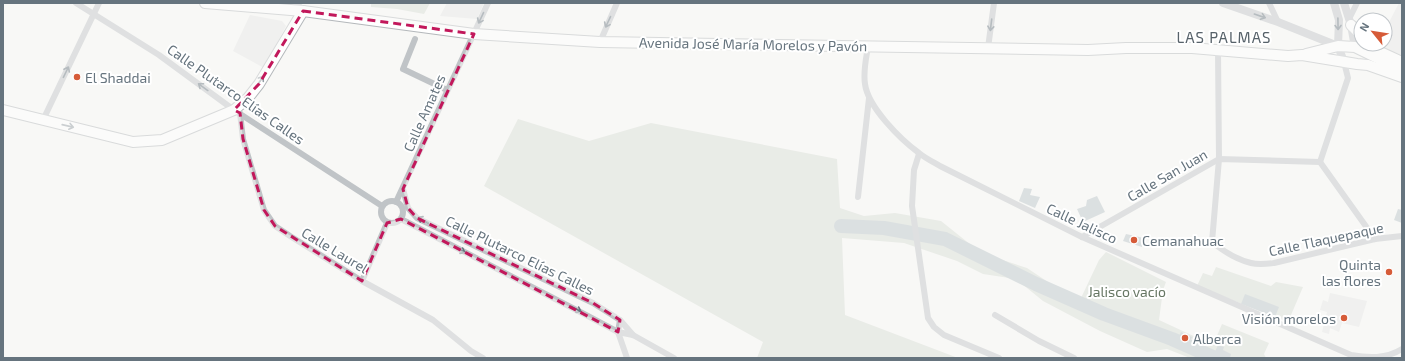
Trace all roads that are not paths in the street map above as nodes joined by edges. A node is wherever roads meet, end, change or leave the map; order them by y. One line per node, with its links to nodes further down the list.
1 (76, 3): 13 (street, Calle Plutarco Elías Calles)
2 (99, 3): 13 (street)
3 (205, 3): 12 (main road, Avenida José María Morelos y Pavón)
4 (488, 3): 17 (street, Calle Amates, one-way to 17)
5 (617, 3): 20 (street, one-way to 20)
6 (994, 3): 24 (street, one-way to 24)
7 (1223, 3): 14 (street, one-way to 14)
8 (1269, 3): 14 (street)
9 (1334, 3): 21 (street, one-way to 21)
10 (1344, 3): 15 (street)
11 (1357, 3): 15 (street)
12 (300, 7): 17 (main road, Avenida José María Morelos y Pavón); 36 (main road, one-way to 12)
13 (94, 14): 36 (street, Calle Plutarco Elías Calles, one-way to 13); 37 (street, one-way to 13)
14 (1278, 22): 21 (street)
15 (1350, 22): 16 (main road); 18 (street)
16 (1353, 26)
17 (474, 34): 20 (main road, Avenida José María Morelos y Pavón); 33 (street, Calle Amates)
18 (1353, 37)
19 (415, 39): 33 (street)
20 (600, 42): 22 (main road, Avenida José María Morelos y Pavón)
21 (1338, 46): 23 (main road); 28 (main road); 29 (street)
22 (868, 47): 24 (main road, Avenida José María Morelos y Pavón); 34 (street, Calle Jalisco)
23 (1353, 47)
24 (988, 48): 25 (main road, Avenida José María Morelos y Pavón)
25 (1218, 51): 28 (main road, Avenida José María Morelos y Pavón); 39 (street)
26 (1365, 52): 31 (main road)
27 (1380, 52): 30 (main road)
28 (1302, 55): 29 (main road)
29 (1344, 62): 32 (main road); 40 (street)
30 (1402, 62)
31 (1402, 70)
32 (1402, 77)
33 (447, 90): 41 (street, Calle Amates)
34 (869, 98): 38 (street, Calle Jalisco); 42 (street)
35 (3, 110): 37 (main road)
36 (237, 112): 37 (main road, one-way to 36); 44 (street, Calle Plutarco Elías Calles); 50 (street, Calle Laurel)
37 (43, 120)
38 (919, 154): 48 (street, Calle Jalisco); 59 (street)
39 (1218, 159): 40 (street, Calle San Juan); 48 (street, Calle San Juan); 49 (street, Calle Tlaquepaque)
40 (1320, 162): 49 (street)
41 (403, 189): 43 (street, Calle Amates); 52 (street, Calle Plutarco Elías Calles, one-way to 41)
42 (858, 197)
43 (396, 202): 44 (street); 45 (street)
44 (382, 206): 46 (street)
45 (401, 219): 46 (street); 53 (street, Calle Plutarco Elías Calles, one-way to 53)
46 (387, 223): 50 (street)
47 (1402, 236): 49 (street, Calle Tlaquepaque)
48 (1082, 237): 55 (street, Calle Jalisco)
49 (1375, 239)
50 (362, 281): 56 (street, Calle Laurel)
51 (995, 315): 60 (street)
52 (620, 320): 53 (street); 54 (street, Calle Plutarco Elías Calles)
53 (618, 332): 54 (street, Calle Plutarco Elías Calles); 57 (street)
54 (633, 335): 58 (street, Calle Plutarco Elías Calles)
55 (1402, 349)
56 (483, 358)
57 (627, 358)
58 (674, 358)
59 (999, 358)
60 (1074, 358)

